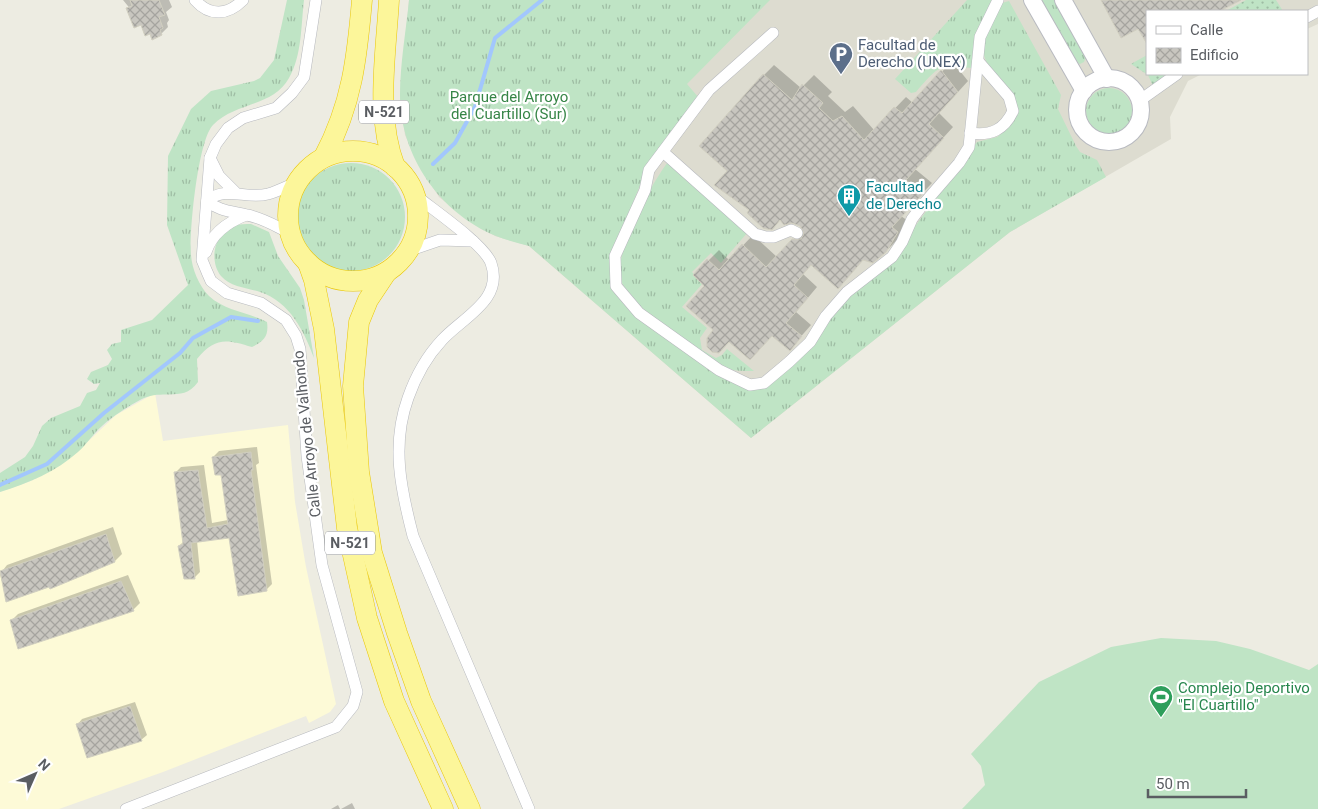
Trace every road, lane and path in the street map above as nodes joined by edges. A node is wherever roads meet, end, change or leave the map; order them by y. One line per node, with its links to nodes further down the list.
1 (195, 0): 2 (street)
2 (243, 0)
3 (316, 0): 18 (street)
4 (362, 0): 17 (highway, N-521)
5 (389, 0): 19 (highway, N-521)
6 (998, 0): 10 (street)
7 (1032, 0): 13 (main road)
8 (1064, 0): 12 (main road)
9 (773, 33): 16 (street)
10 (978, 61): 15 (street); 15 (street)
11 (1176, 75): 14 (street)
12 (1107, 78): 13 (main road); 14 (main road)
13 (1084, 91): 14 (main road)
14 (1139, 101)
15 (970, 133): 16 (street)
16 (663, 152): 26 (street)
17 (324, 157): 19 (highway, N-521); 20 (highway, N-521)
18 (210, 158): 21 (street); 23 (street)
19 (395, 167): 22 (highway, N-521)
20 (297, 182): 21 (street); 25 (highway, N-521)
21 (235, 192): 23 (street)
22 (415, 195): 27 (street); 28 (highway, N-521)
23 (207, 201): 24 (street); 29 (street)
24 (247, 215): 25 (street); 29 (street)
25 (290, 233): 30 (highway, N-521)
26 (797, 233)
27 (473, 241): 28 (street); 35 (street)
28 (408, 251): 31 (highway, N-521)
29 (202, 260): 32 (street, Calle Arroyo de Valhondo)
30 (308, 263): 31 (highway, N-521); 33 (highway, N-521)
31 (386, 273): 34 (highway, N-521)
32 (126, 809)
33 (443, 809)
34 (470, 809)
35 (529, 809)

